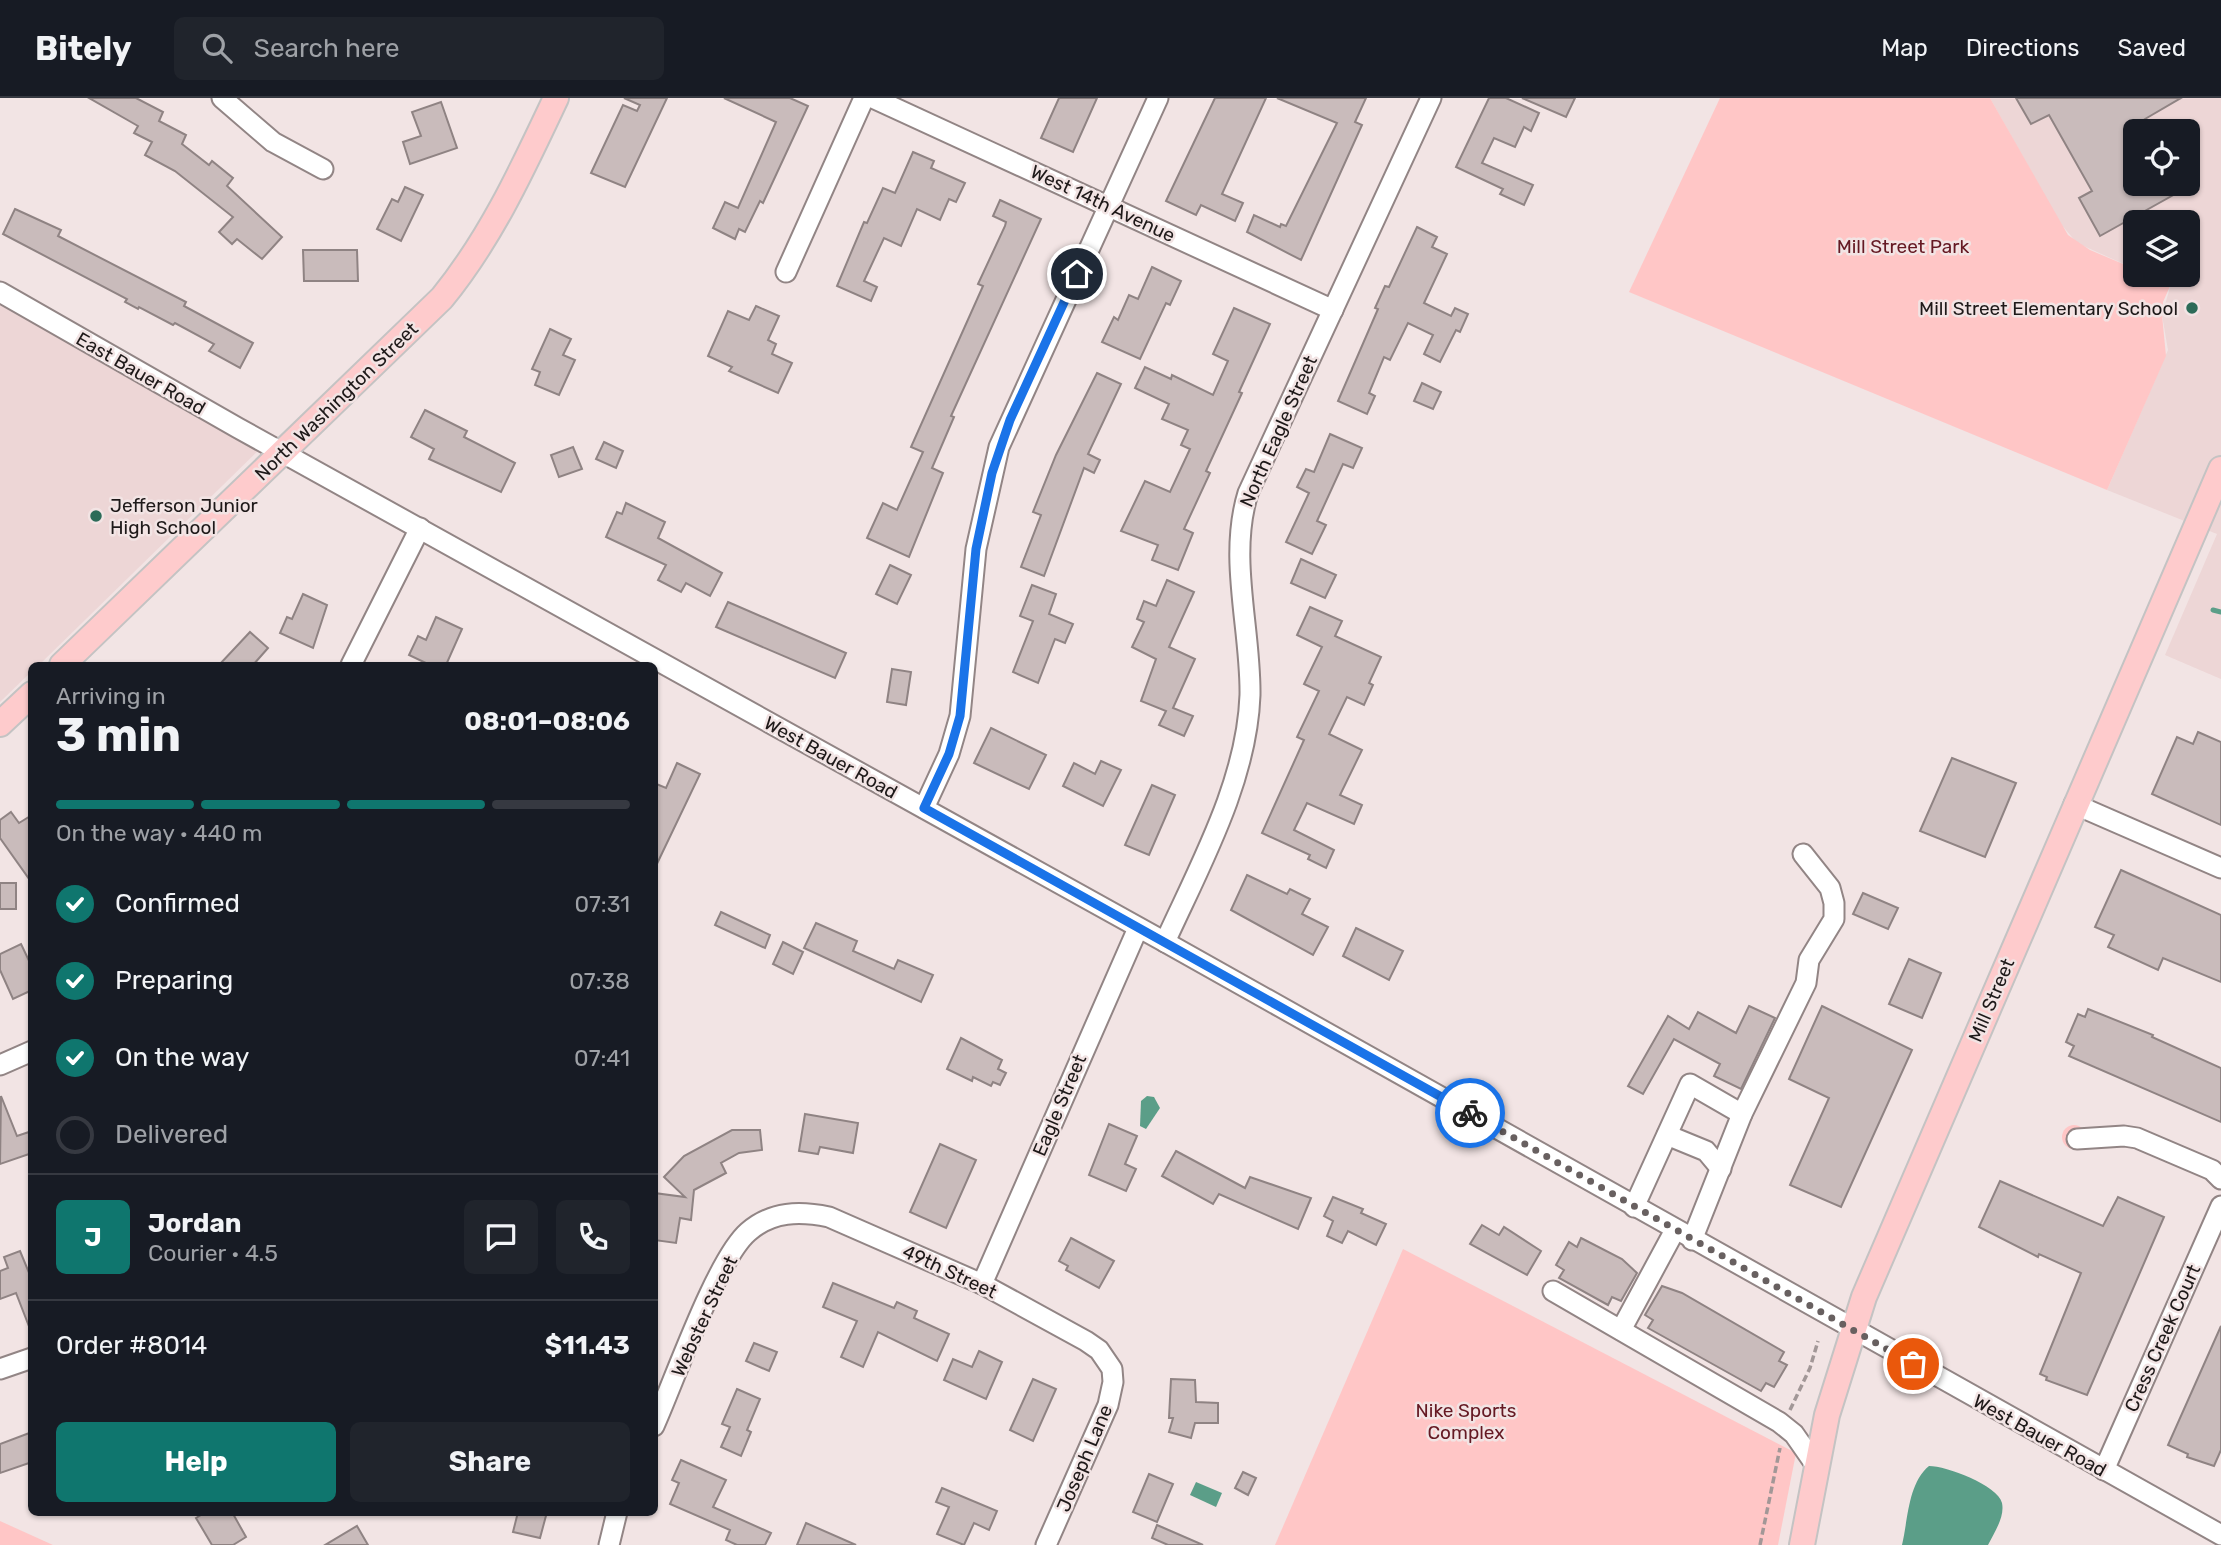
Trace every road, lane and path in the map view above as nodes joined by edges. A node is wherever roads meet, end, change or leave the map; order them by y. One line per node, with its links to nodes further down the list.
1 (222, 98): 7 (street)
2 (556, 98): 12 (main road, North Washington Street)
3 (864, 98): 9 (street)
4 (873, 98): 8 (street, West 14th Avenue)
5 (1158, 98): 8 (street)
6 (1431, 98): 11 (street, North Eagle Street)
7 (323, 169)
8 (1109, 206): 11 (street, West 14th Avenue); 23 (street)
9 (786, 272)
10 (0, 292): 12 (street, East Bauer Road)
11 (1332, 310): 27 (street, North Eagle Street)
12 (284, 452): 15 (street, West Bauer Road); 17 (main road, North Washington Street)
13 (2221, 469): 14 (main road, Mill Street)
14 (2214, 503): 22 (main road, Mill Street)
15 (420, 528): 16 (street, West Bauer Road); 18 (street)
16 (645, 660)
17 (65, 662)
18 (353, 662)
19 (658, 667): 23 (street, West Bauer Road)
20 (28, 698): 21 (main road)
21 (0, 724)
22 (2074, 804): 25 (street); 41 (main road, Mill Street)
23 (924, 808): 26 (street, West Bauer Road)
24 (1803, 854): 30 (street)
25 (2221, 867)
26 (1138, 928): 27 (street, West Bauer Road); 39 (street, Eagle Street)
27 (1165, 942): 36 (street, West Bauer Road)
28 (28, 1053): 29 (street)
29 (0, 1065)
30 (1742, 1114): 31 (street); 33 (street)
31 (1667, 1135): 33 (street); 36 (street)
32 (2077, 1139): 34 (street)
33 (1721, 1169): 38 (street)
34 (2221, 1180)
35 (2221, 1206): 51 (street, Cress Creek Court)
36 (1634, 1207): 38 (street, West Bauer Road)
37 (770, 1219): 39 (street, 49th Street); 47 (street, Webster Street)
38 (1683, 1235): 41 (street, West Bauer Road); 42 (street)
39 (982, 1284): 46 (street, 49th Street)
40 (1553, 1291): 42 (street)
41 (1852, 1329): 50 (main road, Mill Street); 51 (street, West Bauer Road)
42 (1621, 1331): 50 (street)
43 (1818, 1341): 48 (path)
44 (28, 1359): 45 (street)
45 (0, 1369)
46 (1112, 1369): 55 (street, Joseph Lane)
47 (658, 1417)
48 (1787, 1419)
49 (1782, 1437): 56 (path)
50 (1817, 1467): 57 (main road, Mill Street)
51 (2104, 1470): 53 (street, West Bauer Road)
52 (616, 1516): 54 (street)
53 (2221, 1535)
54 (609, 1545)
55 (1046, 1545)
56 (1760, 1545)
57 (1802, 1545)

